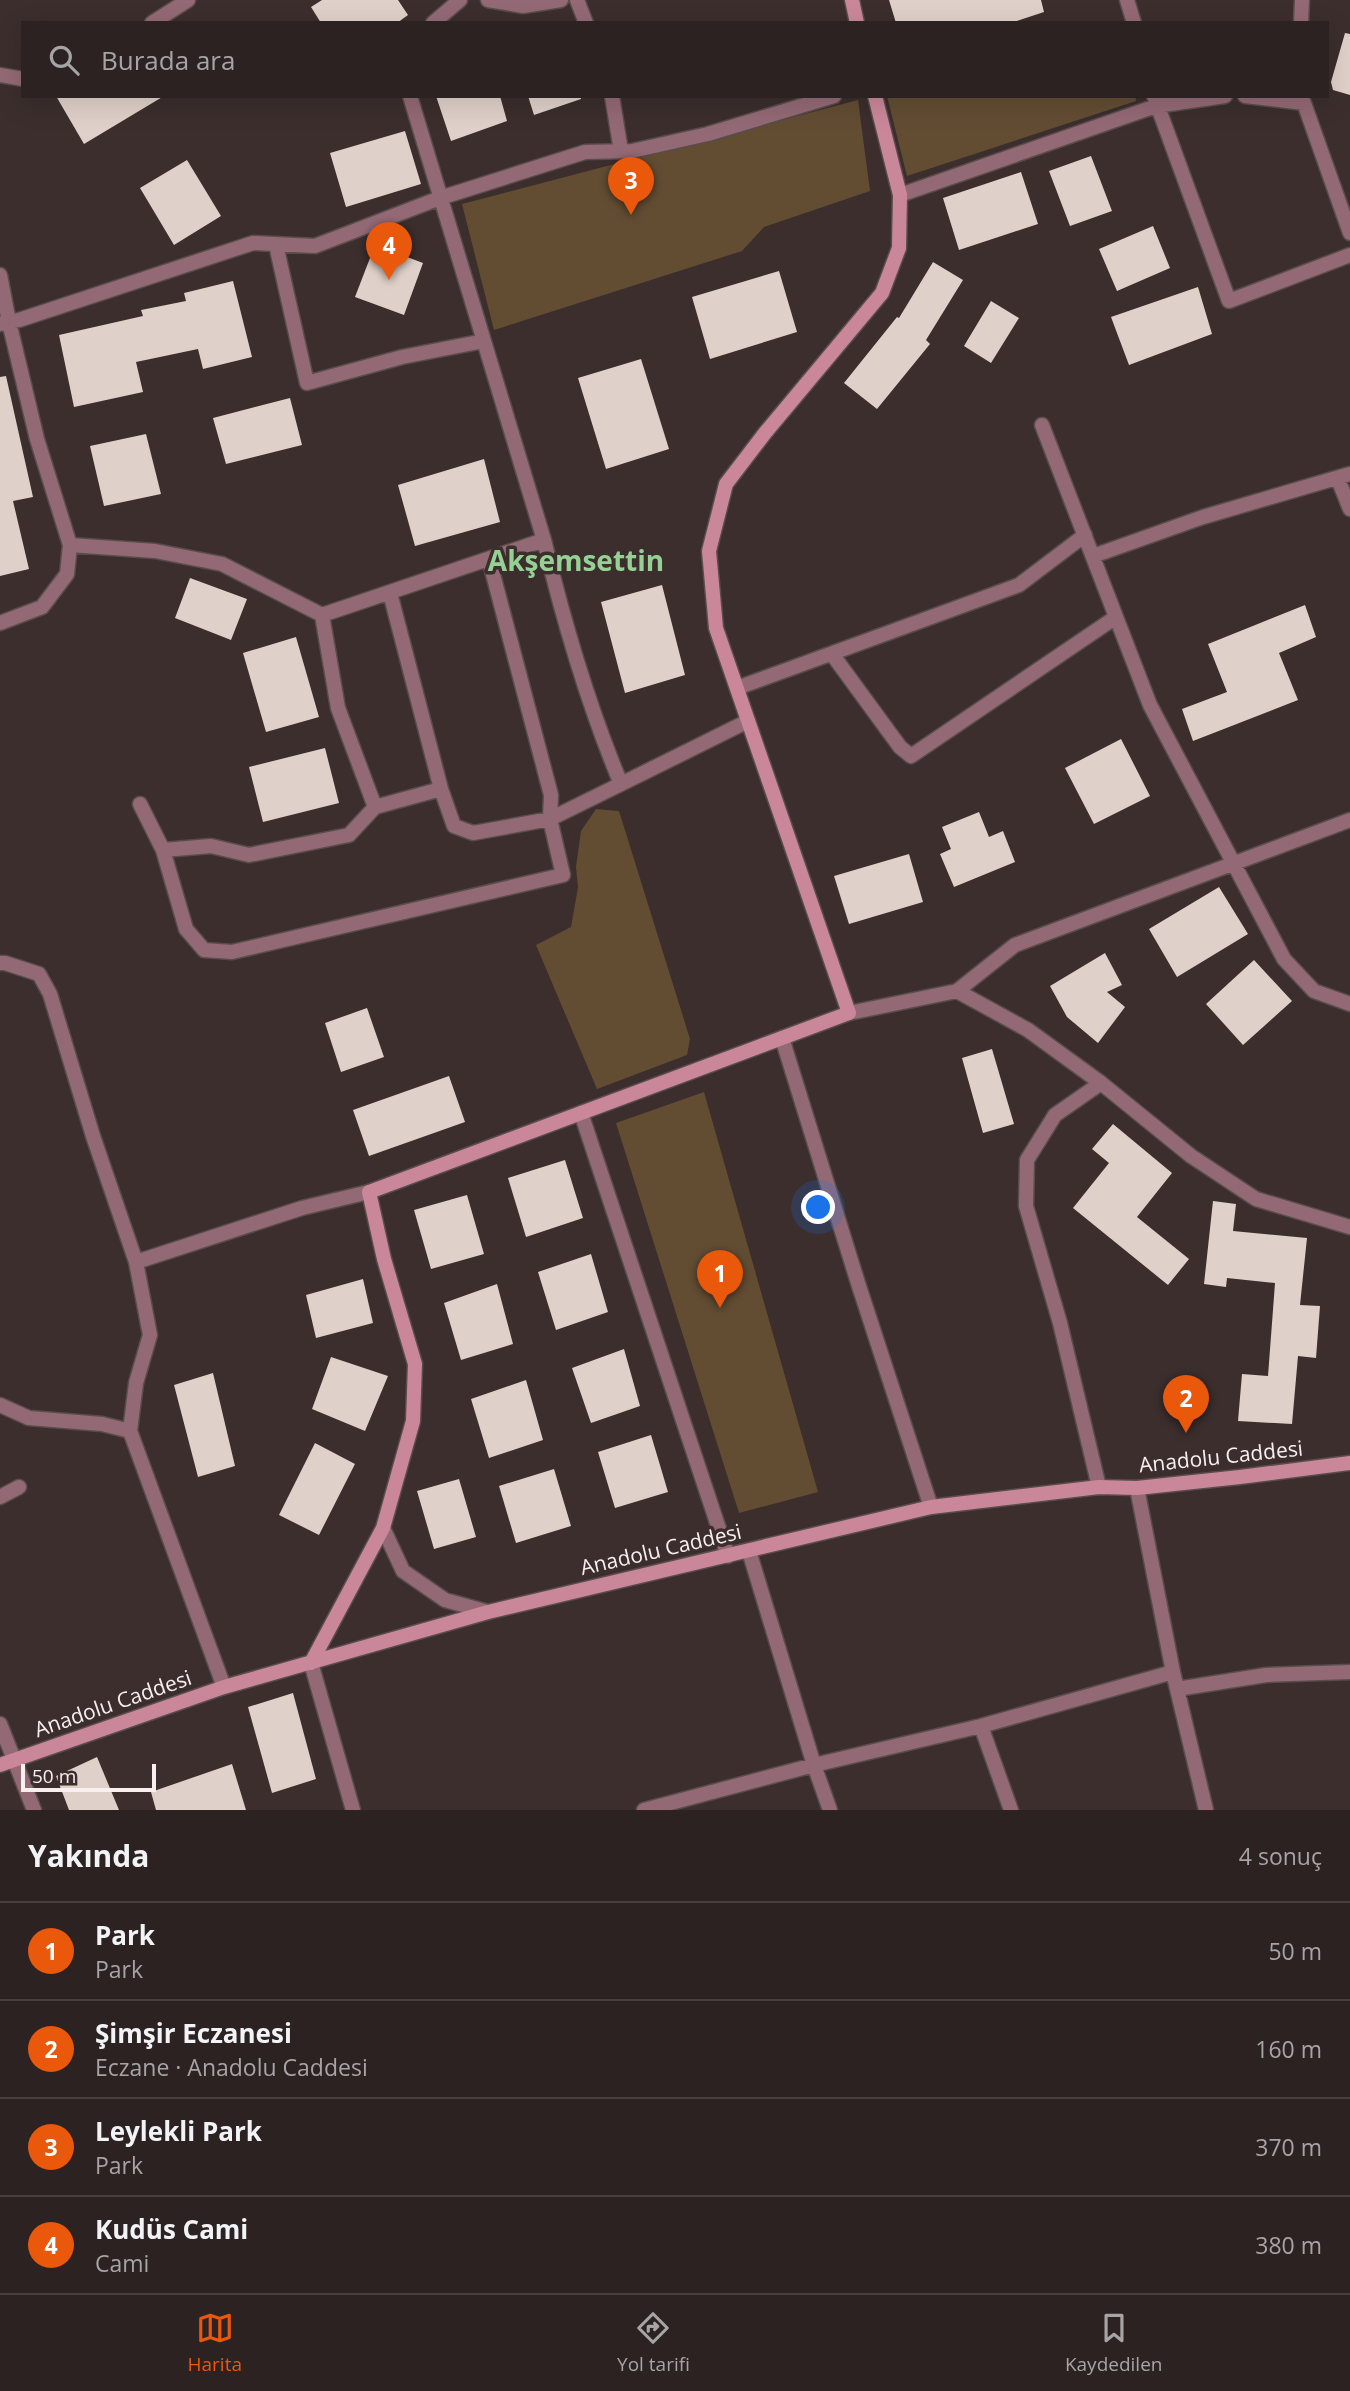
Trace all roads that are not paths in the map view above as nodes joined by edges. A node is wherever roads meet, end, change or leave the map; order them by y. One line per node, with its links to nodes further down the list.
1 (188, 0): 9 (street)
2 (460, 0): 10 (street)
3 (488, 0): 4 (street)
4 (561, 0)
5 (577, 0): 11 (street)
6 (852, 0): 12 (street)
7 (1127, 0): 13 (street)
8 (1302, 0): 14 (street)
9 (155, 21)
10 (435, 21)
11 (585, 21)
12 (857, 21)
13 (1132, 21)
14 (1301, 21)
15 (0, 75): 16 (street)
16 (21, 79)
17 (411, 98): 27 (street)
18 (612, 98): 25 (street)
19 (827, 98): 25 (street)
20 (876, 98): 26 (street)
21 (1197, 98): 24 (street)
22 (1274, 98): 23 (street)
23 (1303, 100): 28 (street)
24 (1155, 101): 26 (street); 30 (street)
25 (621, 151): 27 (street)
26 (900, 195): 47 (street)
27 (440, 198): 29 (street); 33 (street)
28 (1350, 233)
29 (276, 245): 32 (street); 33 (street)
30 (1350, 255)
31 (0, 275): 32 (street)
32 (4, 323): 39 (street)
33 (484, 341): 38 (street)
34 (1042, 425): 37 (street)
35 (1344, 477): 36 (street); 40 (street)
36 (1350, 509)
37 (1085, 535): 40 (street); 46 (street)
38 (544, 540): 41 (street); 49 (street)
39 (70, 545): 43 (street); 45 (street)
40 (1093, 556): 44 (street)
41 (489, 559): 42 (street); 53 (street)
42 (390, 593): 43 (street); 50 (street)
43 (322, 615): 52 (street)
44 (1116, 617): 46 (street); 56 (street)
45 (0, 623)
46 (832, 654): 47 (street)
47 (737, 688): 48 (street)
48 (748, 721): 49 (street); 60 (street)
49 (621, 784): 53 (street)
50 (441, 789): 52 (street); 53 (street)
51 (140, 804): 55 (street)
52 (375, 807): 55 (street)
53 (550, 818): 55 (street)
54 (1350, 820): 56 (street)
55 (163, 850)
56 (1234, 862): 58 (street); 59 (street)
57 (0, 963): 66 (street)
58 (957, 991): 60 (street); 62 (street)
59 (1350, 1004)
60 (849, 1013): 61 (street)
61 (782, 1038): 63 (street); 74 (street)
62 (1101, 1083): 65 (street); 71 (street)
63 (581, 1113): 64 (street); 77 (street)
64 (369, 1192): 66 (street); 75 (street)
65 (1350, 1227)
66 (136, 1262): 68 (street)
67 (0, 1405): 68 (street)
68 (130, 1431): 82 (street)
69 (1350, 1464): 72 (street, Anadolu Caddesi)
70 (19, 1486): 73 (street)
71 (1099, 1487): 72 (street, Anadolu Caddesi); 74 (street, Anadolu Caddesi)
72 (1137, 1488): 80 (street)
73 (0, 1497)
74 (931, 1507): 76 (street, Anadolu Caddesi)
75 (383, 1528): 78 (street); 79 (street)
76 (749, 1551): 77 (street, Anadolu Caddesi); 87 (street)
77 (728, 1556): 78 (street, Anadolu Caddesi)
78 (488, 1612): 79 (street, Anadolu Caddesi)
79 (311, 1663): 82 (street, Anadolu Caddesi); 89 (street)
80 (1173, 1672): 83 (street); 85 (street)
81 (1350, 1672): 83 (street)
82 (224, 1687): 86 (street, Anadolu Caddesi)
83 (1177, 1689): 93 (street)
84 (0, 1724): 86 (street)
85 (981, 1726): 87 (street); 92 (street)
86 (7, 1763): 88 (street)
87 (814, 1765): 90 (street); 91 (street)
88 (34, 1810)
89 (353, 1810)
90 (644, 1810)
91 (830, 1810)
92 (1011, 1810)
93 (1206, 1810)

